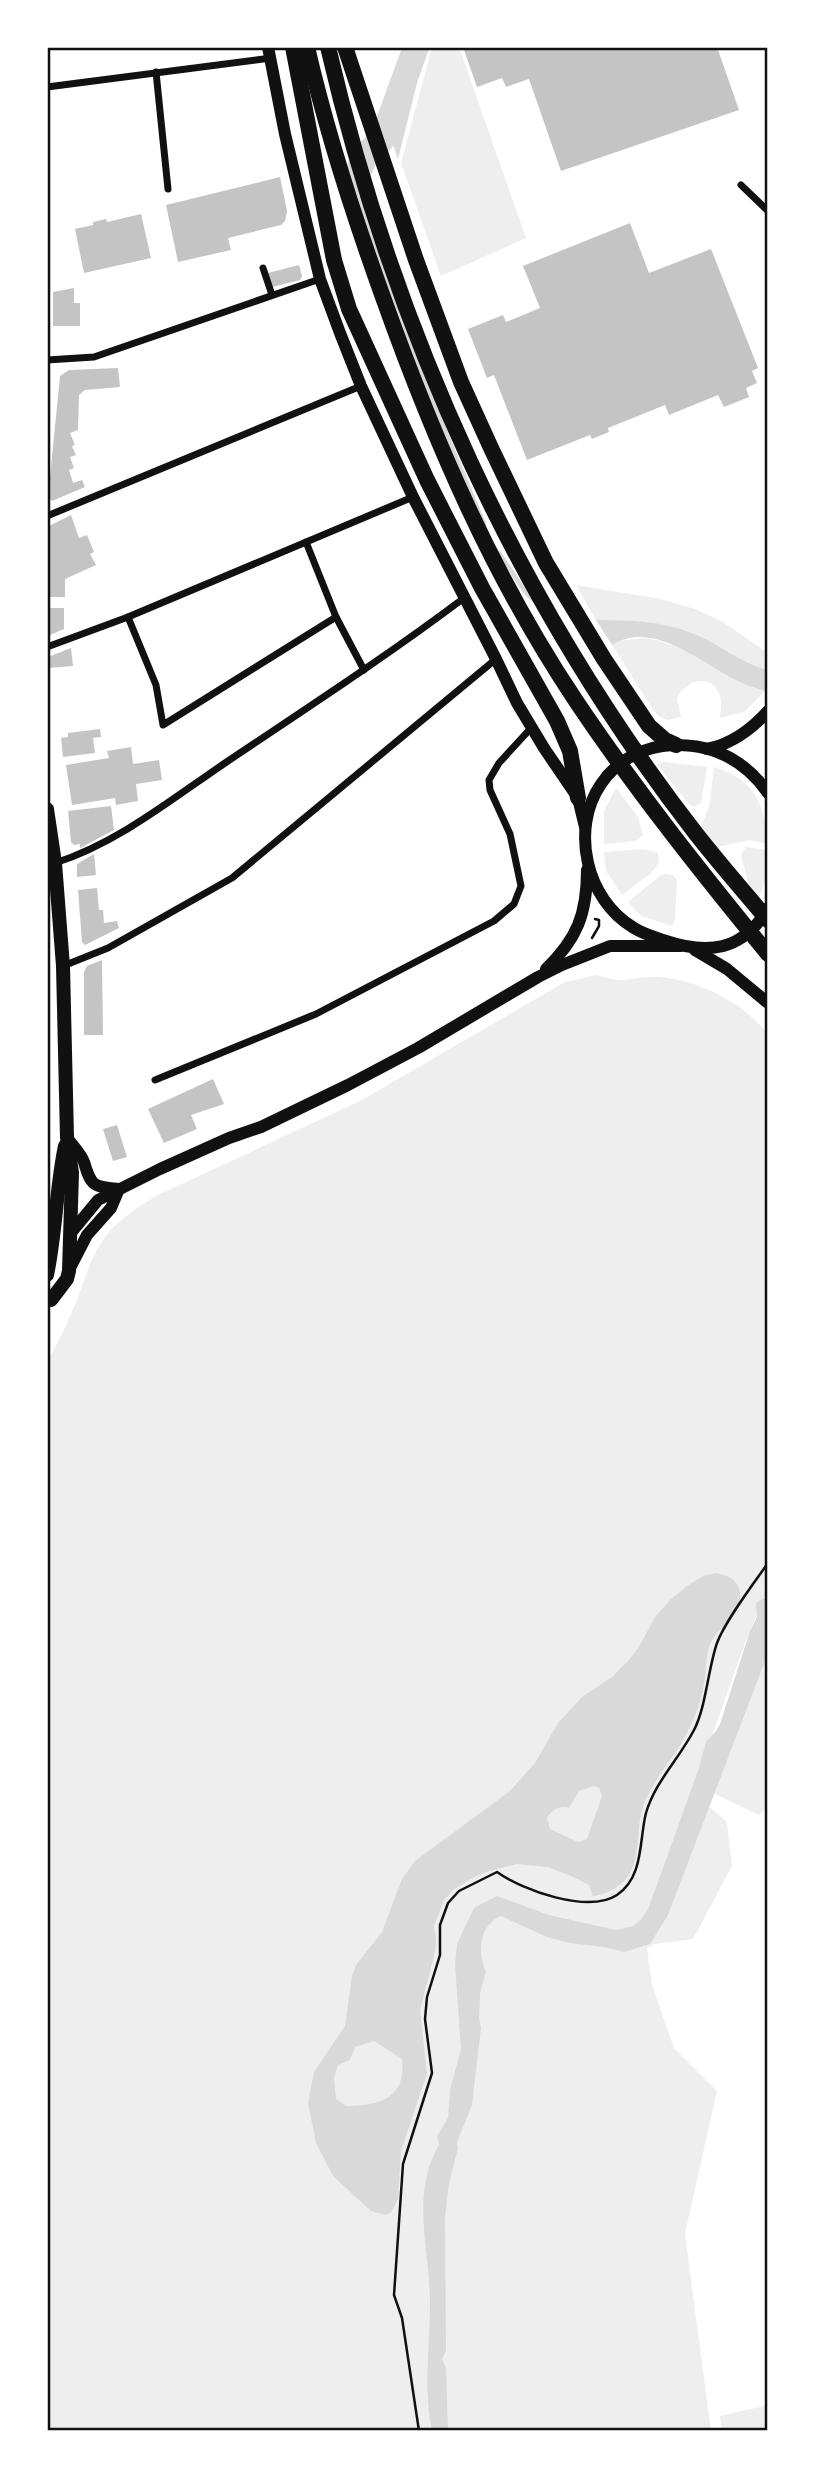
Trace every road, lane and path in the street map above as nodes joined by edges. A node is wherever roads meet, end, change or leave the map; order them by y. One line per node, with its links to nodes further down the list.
1 (293, 47): 30 (highway)
2 (307, 47): 41 (highway)
3 (328, 47): 37 (highway)
4 (345, 47): 27 (highway)
5 (269, 52): 6 (street); 12 (main road)
6 (156, 72): 7 (street); 9 (street)
7 (47, 87)
8 (741, 185): 10 (street)
9 (168, 189)
10 (768, 211)
11 (263, 268): 13 (street)
12 (320, 278): 13 (street); 15 (main road)
13 (272, 295): 14 (street)
14 (47, 360)
15 (361, 386): 16 (main road); 17 (street)
16 (413, 497): 18 (street); 19 (main road)
17 (47, 516)
18 (306, 542): 20 (street); 21 (street)
19 (464, 598): 23 (main road); 24 (street)
20 (128, 617): 21 (street); 22 (street)
21 (336, 617): 24 (street)
22 (47, 647)
23 (496, 659): 26 (main road); 42 (street)
24 (364, 670): 33 (street)
25 (768, 711): 28 (main road)
26 (532, 727): 30 (main road); 45 (street)
27 (676, 745): 28 (main road); 32 (main road)
28 (706, 749): 29 (main road)
29 (768, 793)
30 (578, 798): 32 (main road)
31 (47, 809): 33 (main road)
32 (585, 827): 34 (main road)
33 (54, 863): 38 (main road)
34 (587, 867): 40 (main road); 43 (main road)
35 (768, 908): 40 (main road)
36 (595, 919): 39 (path)
37 (768, 920)
38 (54, 936): 42 (main road)
39 (586, 947)
40 (685, 947): 43 (main road); 44 (main road)
41 (768, 954)
42 (63, 966): 46 (main road)
43 (538, 977): 47 (main road)
44 (768, 1003)
45 (155, 1080)
46 (66, 1138): 47 (main road); 48 (main road); 49 (main road)
47 (119, 1189): 48 (main road); 50 (main road)
48 (70, 1234): 50 (main road); 51 (main road)
49 (48, 1266)
50 (69, 1271): 51 (main road)
51 (48, 1301)
52 (768, 1563): 53 (path)
53 (419, 2431)

